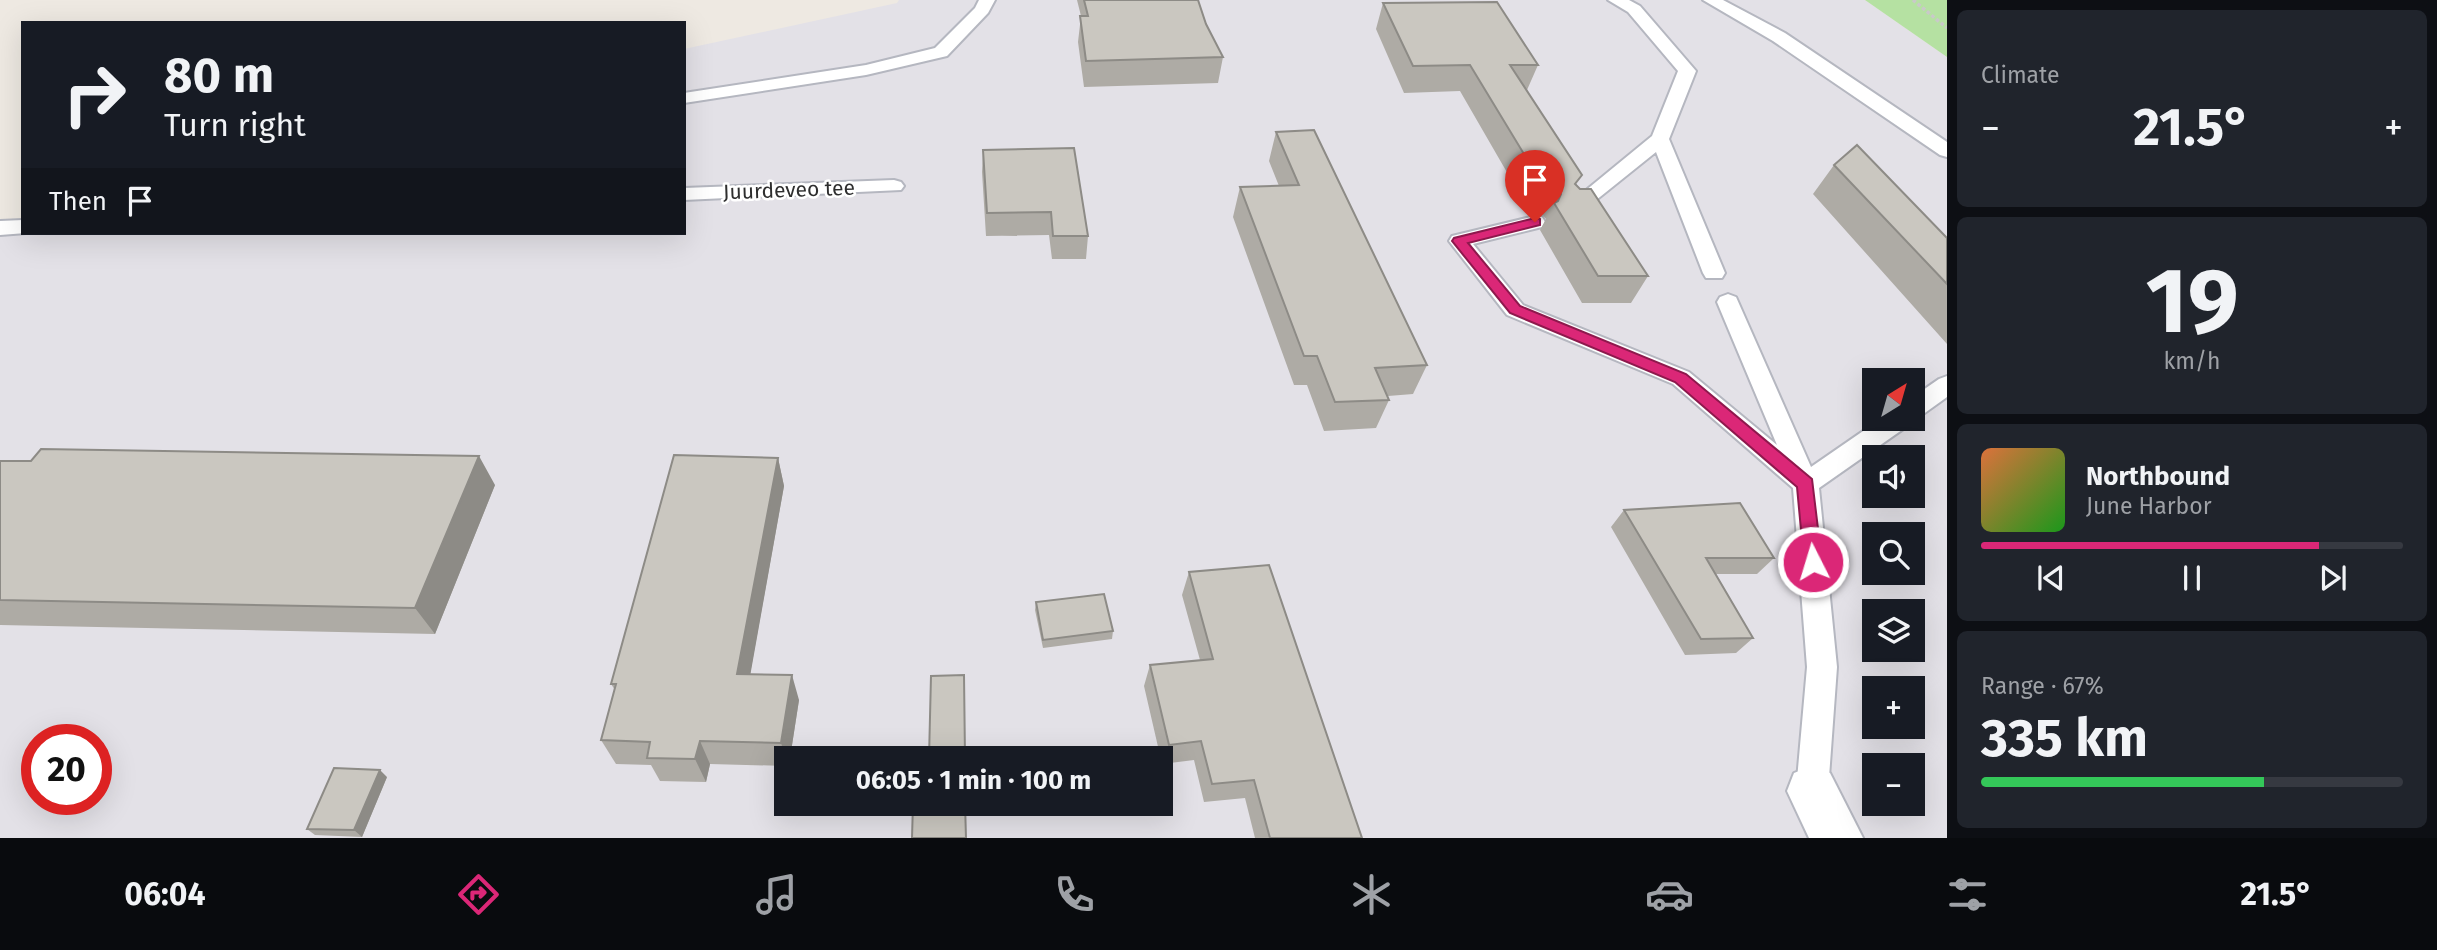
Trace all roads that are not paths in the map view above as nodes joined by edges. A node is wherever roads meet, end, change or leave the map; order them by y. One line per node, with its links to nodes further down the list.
1 (987, 0): 5 (lane)
2 (1616, 0): 4 (lane)
3 (1711, 0): 7 (lane)
4 (1636, 5): 6 (lane)
5 (686, 98)
6 (1660, 139): 10 (lane); 14 (lane)
7 (1947, 151)
8 (894, 186): 9 (lane, Juurdeveo tee)
9 (686, 194)
10 (1573, 209)
11 (1535, 222): 19 (lane)
12 (21, 226): 13 (lane)
13 (0, 228)
14 (1714, 273)
15 (1728, 302): 19 (lane)
16 (1947, 385): 17 (lane)
17 (1925, 401)
18 (1881, 431): 19 (lane)
19 (1806, 484): 20 (lane)
20 (1812, 790): 21 (street)
21 (1837, 838)

